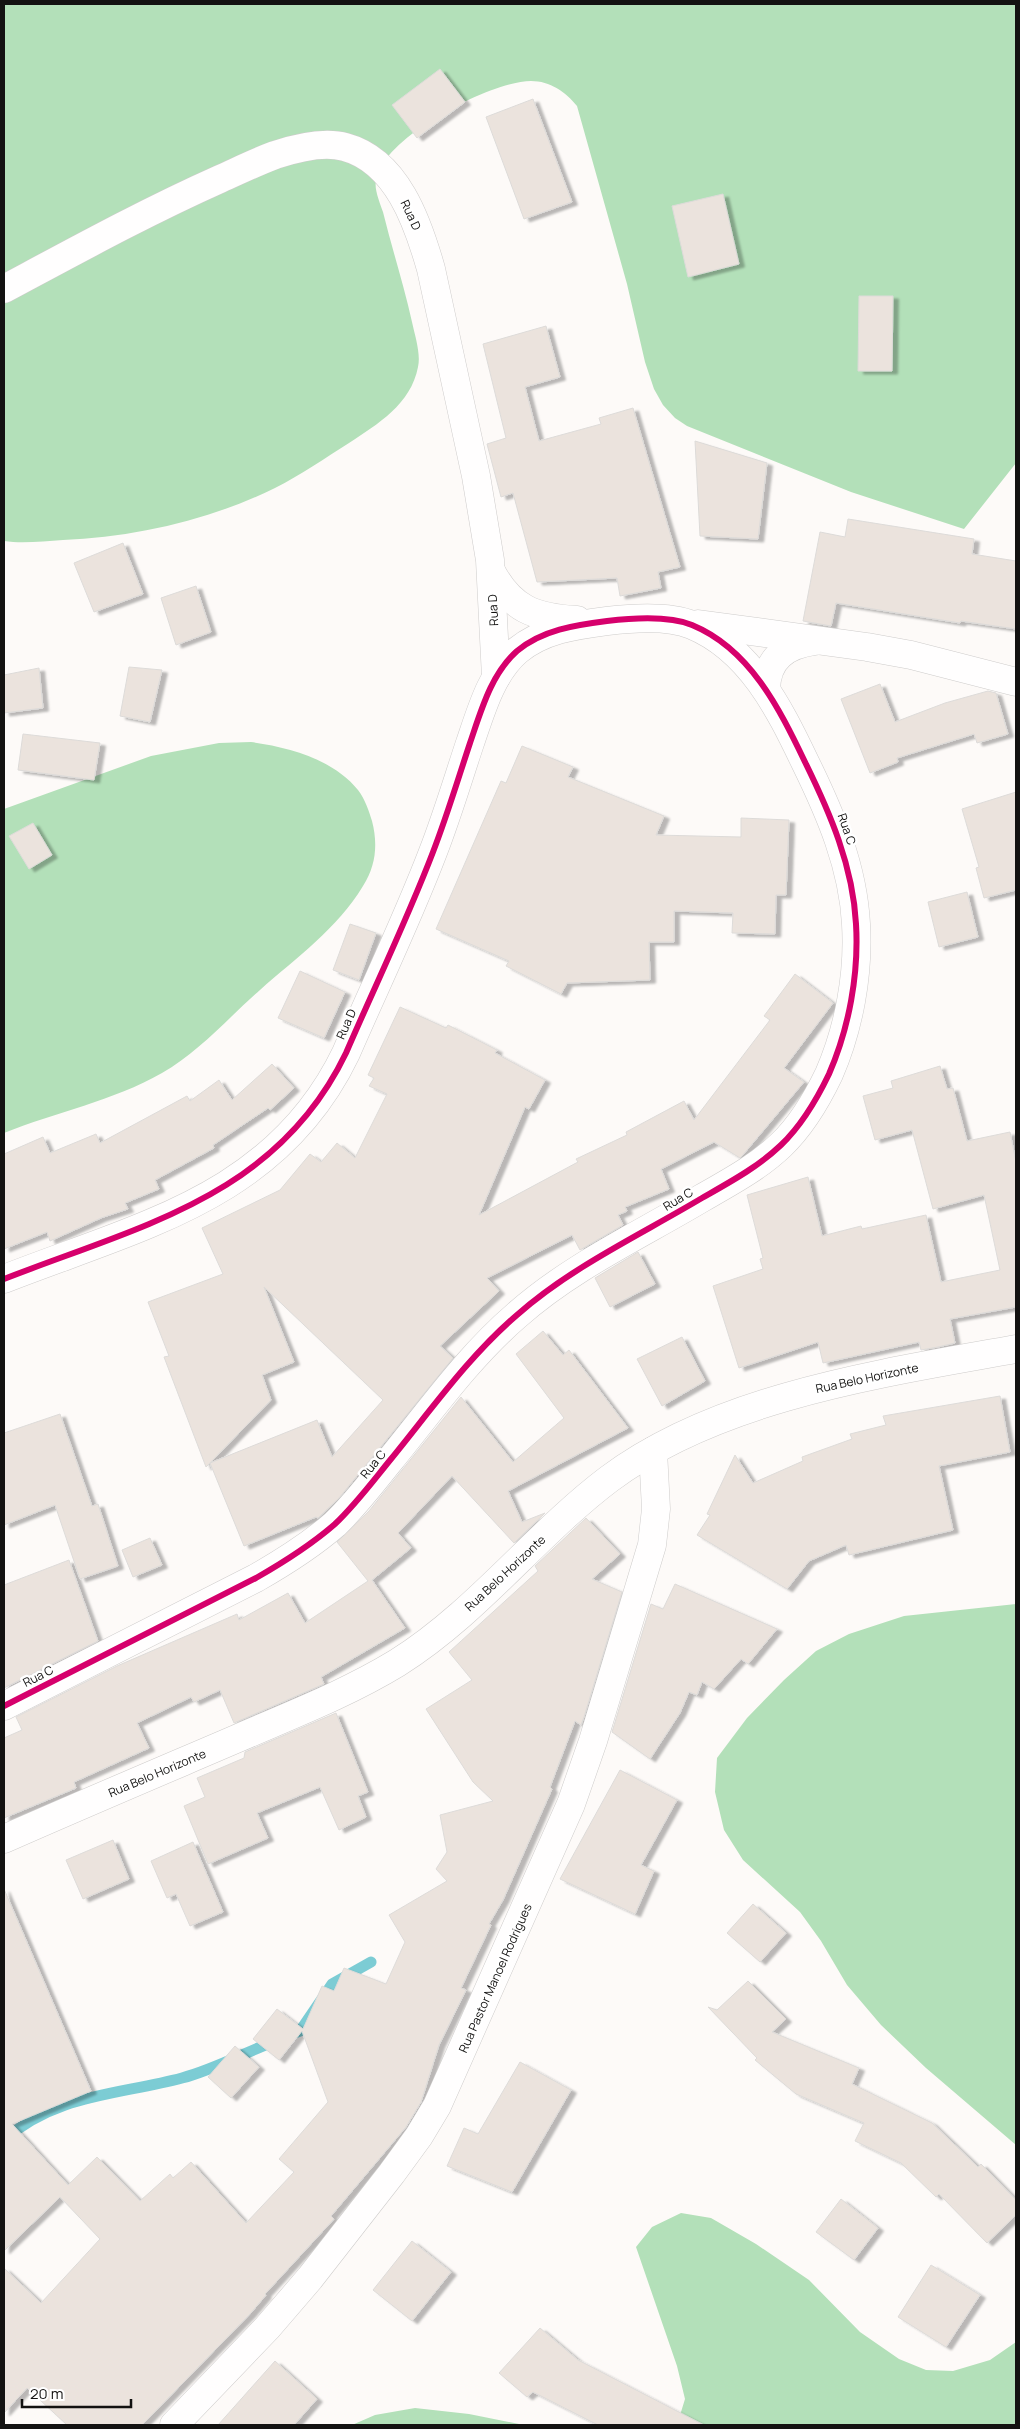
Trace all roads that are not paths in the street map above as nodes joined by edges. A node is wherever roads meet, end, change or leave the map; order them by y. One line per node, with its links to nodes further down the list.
1 (4, 289): 2 (street, Rua D)
2 (491, 571): 3 (street); 7 (street, Rua D)
3 (618, 620): 4 (street, Rua C); 5 (street, Rua C)
4 (688, 623): 6 (street); 9 (street, Rua C)
5 (549, 633): 7 (street, Rua D)
6 (827, 640): 8 (street); 9 (street)
7 (496, 677): 10 (street, Rua D)
8 (1016, 682)
9 (766, 689): 13 (street, Rua C)
10 (4, 1279)
11 (1016, 1349): 12 (street, Rua Belo Horizonte)
12 (653, 1451): 14 (street, Rua Belo Horizonte); 15 (street, Rua Pastor Manoel Rodrigues)
13 (4, 1706)
14 (4, 1839)
15 (174, 2425)

